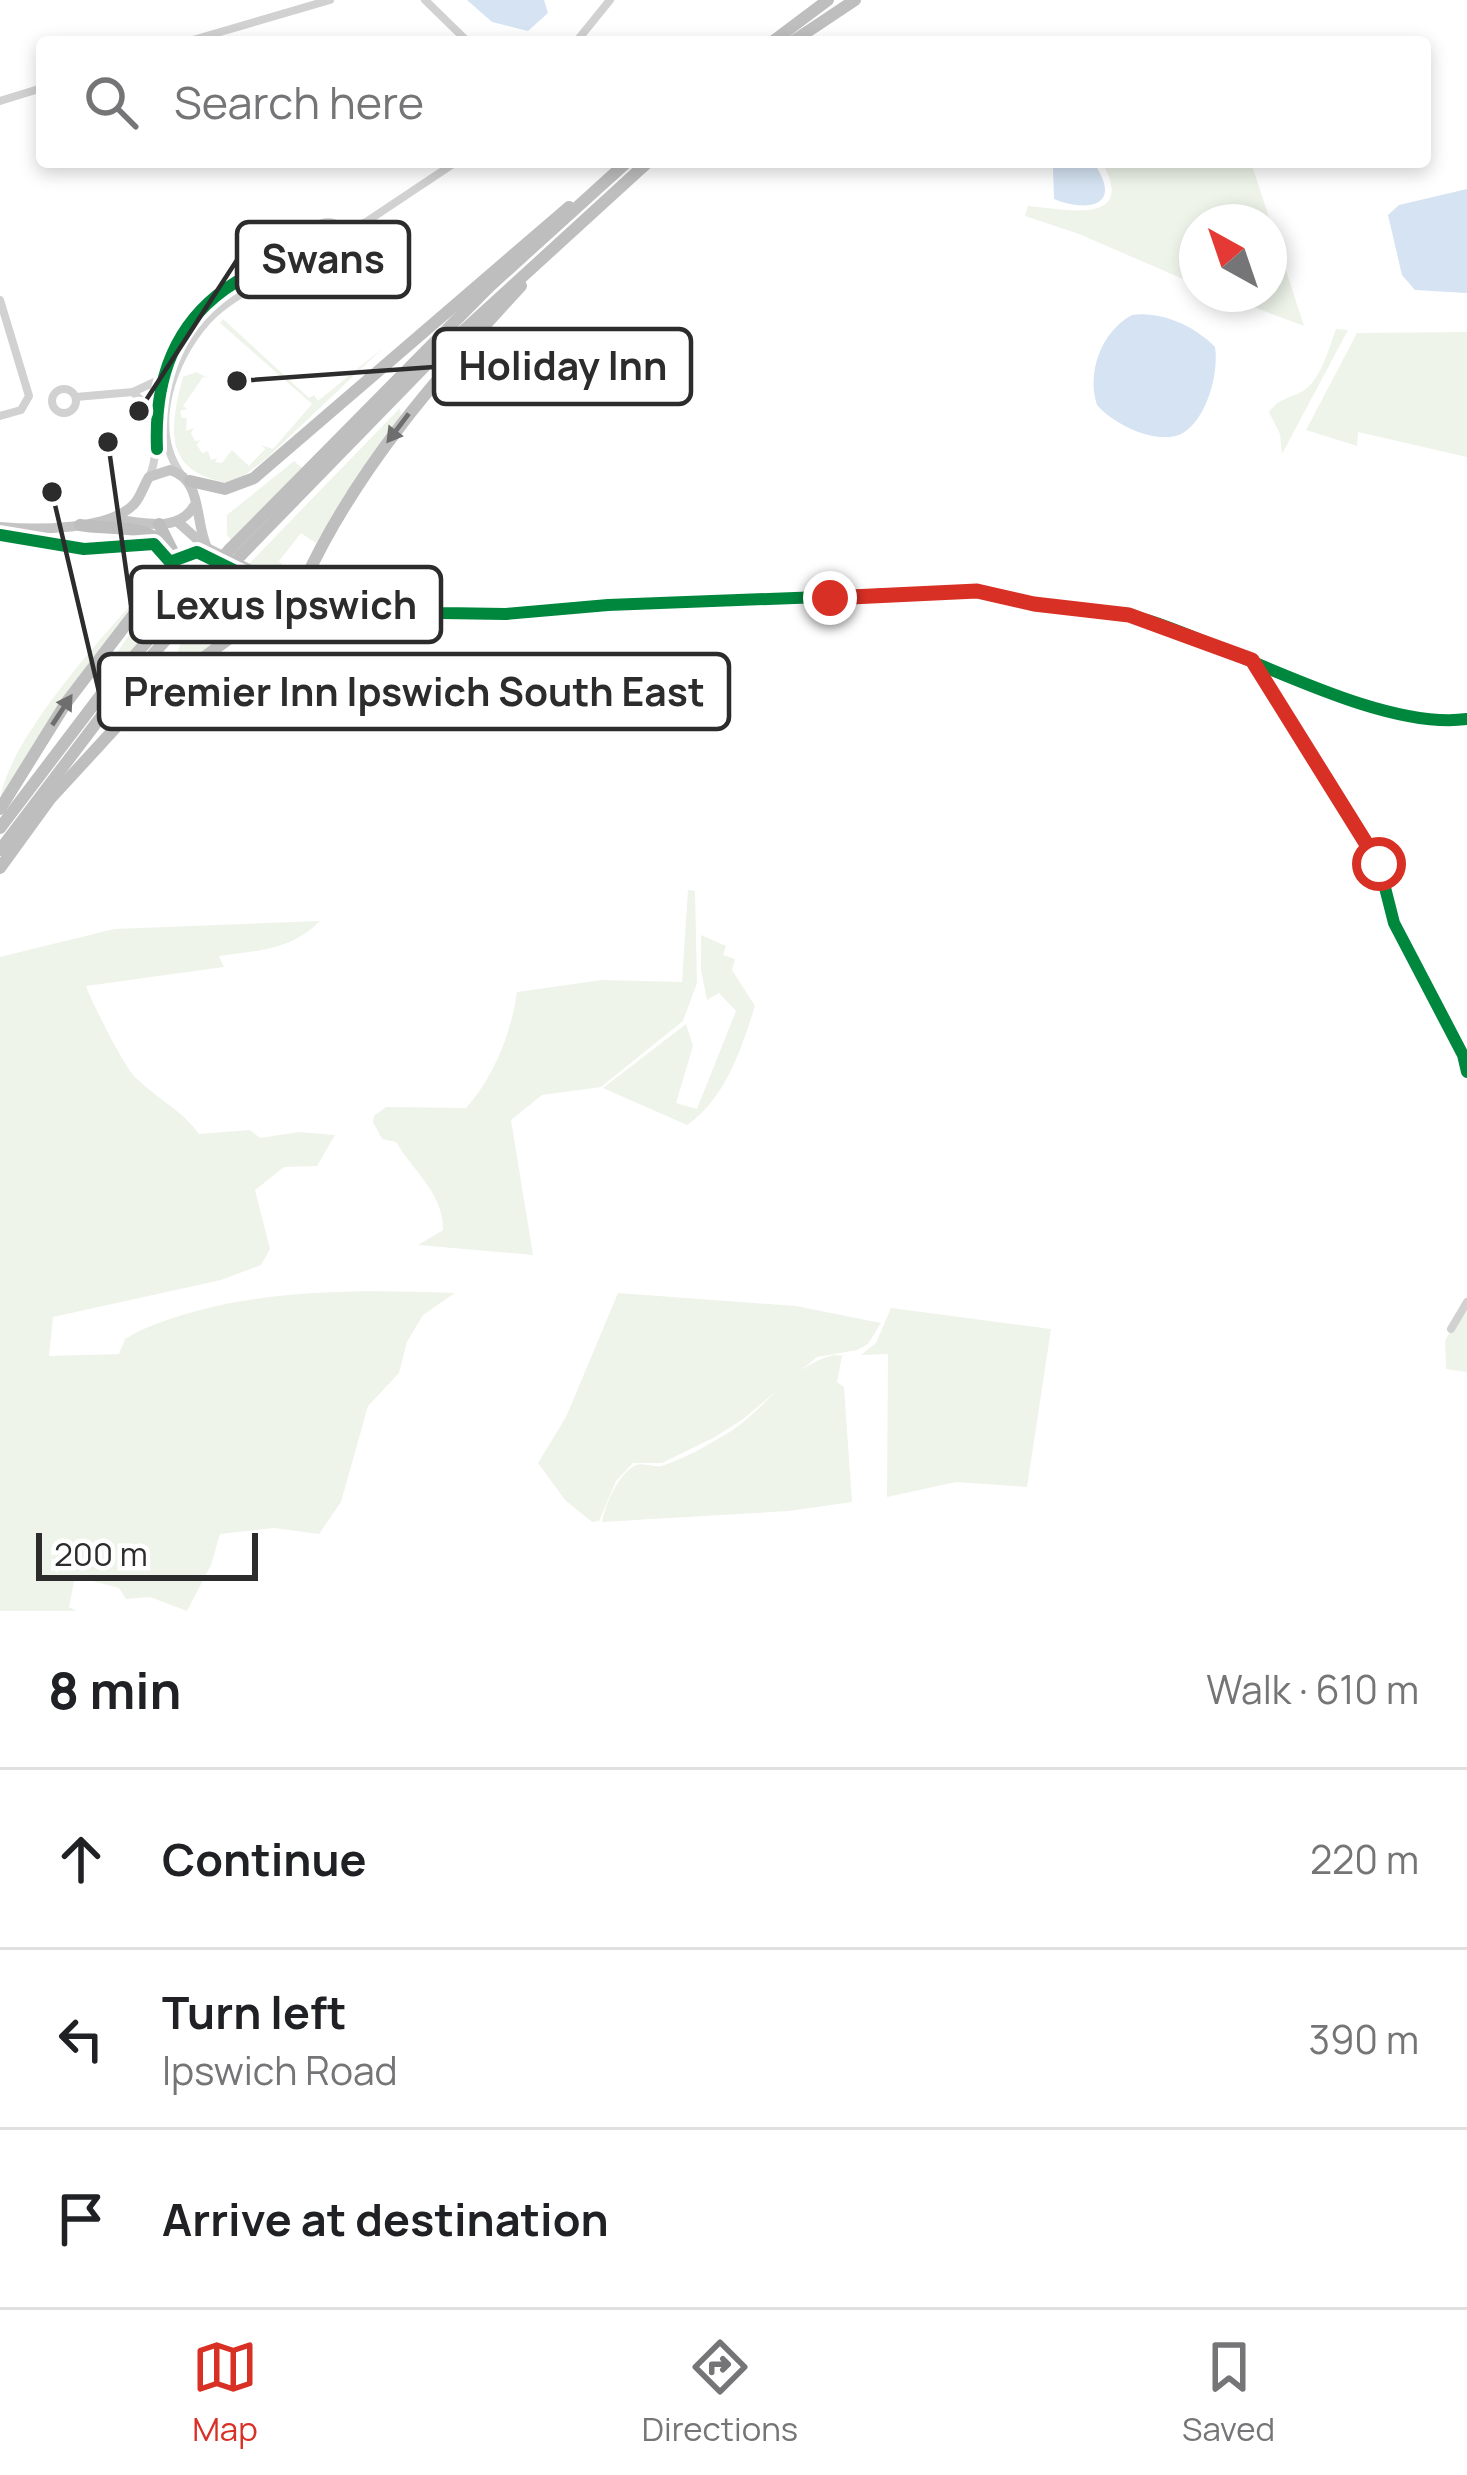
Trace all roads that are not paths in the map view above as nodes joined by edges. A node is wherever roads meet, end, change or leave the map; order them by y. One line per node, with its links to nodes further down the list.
1 (330, 0): 6 (street)
2 (425, 0): 7 (street)
3 (610, 0): 8 (street)
4 (828, 0): 9 (highway)
5 (855, 0): 10 (highway)
6 (207, 36)
7 (462, 36)
8 (581, 36)
9 (780, 36)
10 (801, 36)
11 (36, 90): 12 (street)
12 (0, 101)
13 (447, 168): 17 (street)
14 (620, 168): 16 (highway)
15 (641, 168): 19 (highway)
16 (591, 194): 30 (highway); 39 (highway)
17 (344, 232): 18 (street); 20 (street)
18 (309, 240): 21 (street); 24 (street)
19 (555, 243): 39 (highway); 43 (highway, one-way to 43)
20 (345, 248): 22 (street); 22 (street)
21 (320, 258): 22 (street); 30 (street)
22 (332, 260)
23 (0, 300): 27 (street)
24 (161, 378): 25 (street); 28 (street)
25 (133, 392): 26 (street); 28 (street)
26 (76, 397)
27 (0, 416)
28 (156, 416): 29 (street)
29 (149, 477): 30 (main road); 31 (main road)
30 (186, 478): 32 (main road)
31 (141, 491): 33 (main road); 34 (main road)
32 (194, 506): 35 (main road); 38 (main road)
33 (106, 519): 34 (main road); 36 (main road)
34 (158, 523): 35 (main road); 40 (highway)
35 (178, 523): 38 (main road)
36 (80, 525): 37 (main road); 40 (highway)
37 (0, 526)
38 (207, 548): 41 (main road)
39 (236, 552): 42 (highway, bridge)
40 (170, 562): 47 (highway, one-way to 40)
41 (255, 572): 43 (main road); 44 (main road)
42 (215, 574): 48 (highway); 49 (highway)
43 (305, 586): 44 (main road); 45 (street)
44 (292, 602): 50 (highway)
45 (1252, 660): 46 (street); 51 (street)
46 (1467, 719)
47 (0, 809)
48 (0, 828)
49 (0, 850)
50 (0, 868)
51 (1467, 1072)
52 (1467, 1302): 53 (street)
53 (1451, 1329)

